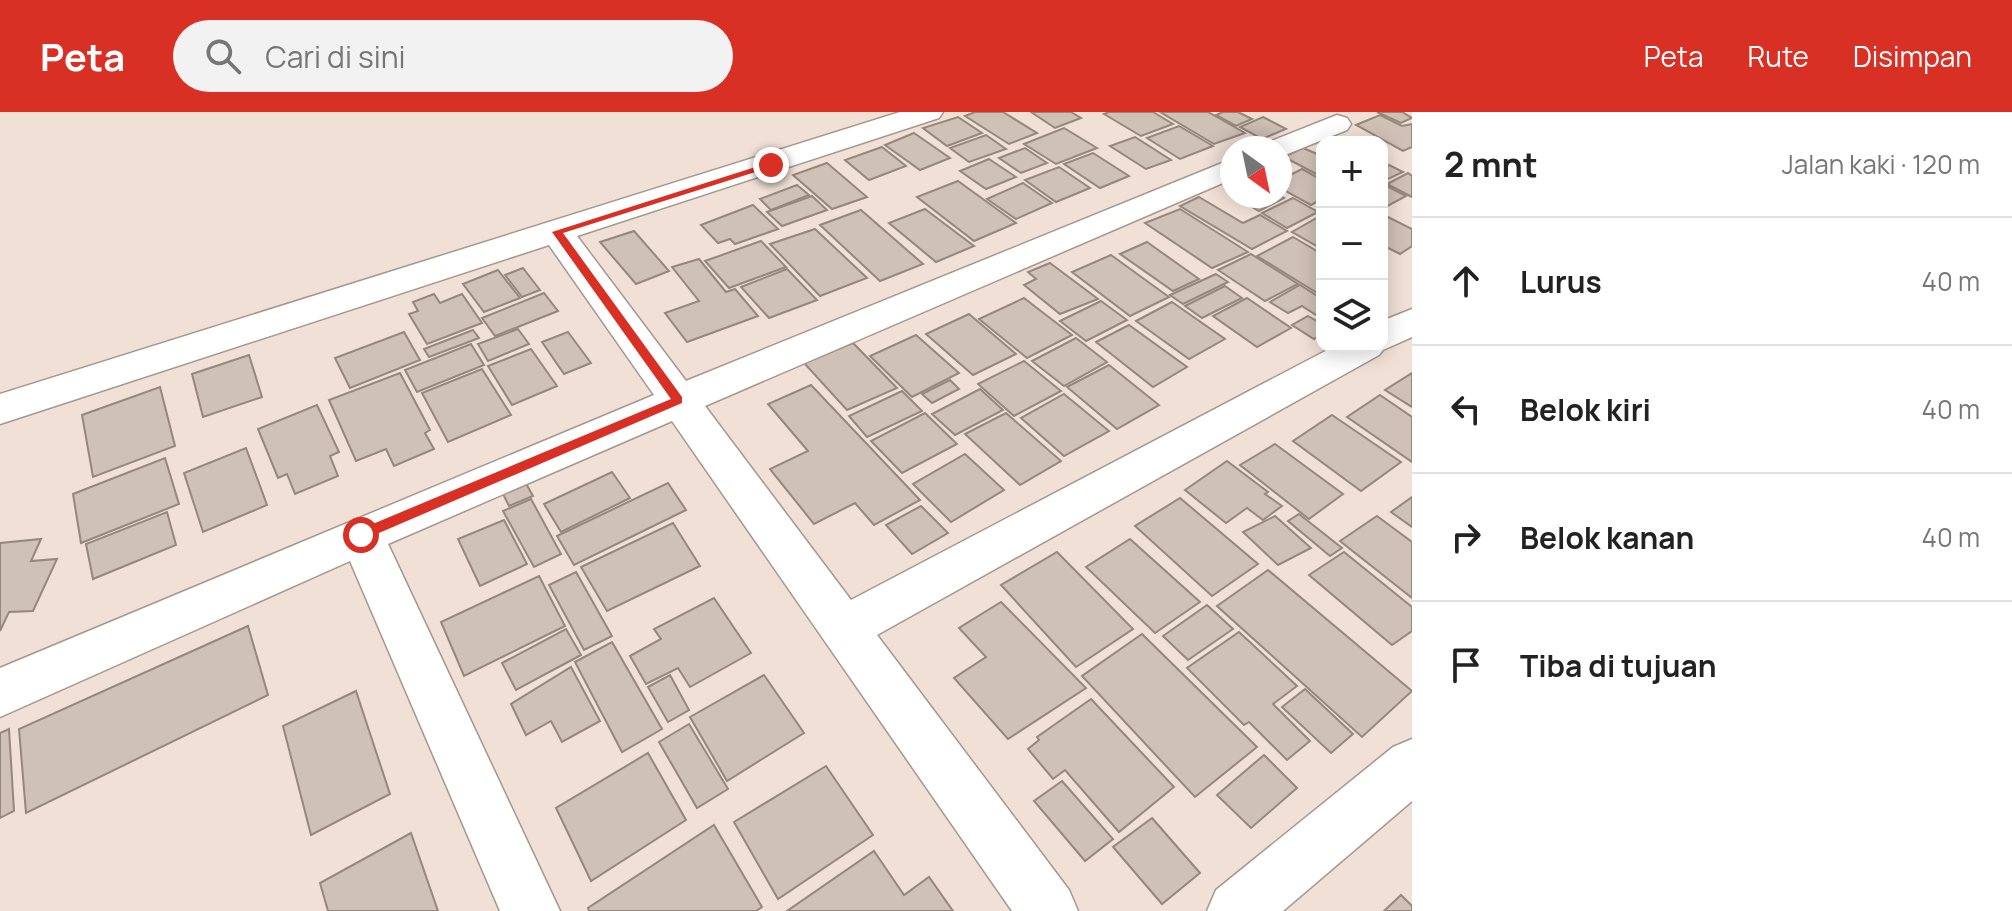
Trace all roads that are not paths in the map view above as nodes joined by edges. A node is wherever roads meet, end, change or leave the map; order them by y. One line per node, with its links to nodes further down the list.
1 (929, 112): 5 (street)
2 (1337, 124): 3 (street)
3 (1292, 143)
4 (1220, 173): 9 (street)
5 (557, 232): 9 (street); 10 (street)
6 (1412, 321): 7 (street)
7 (1388, 334)
8 (1355, 352): 12 (street)
9 (678, 400): 11 (street); 12 (street)
10 (0, 409)
11 (361, 535): 13 (street); 15 (street)
12 (844, 628): 16 (street)
13 (0, 693)
14 (1412, 766): 17 (street)
15 (530, 911)
16 (1048, 911)
17 (1237, 911)

